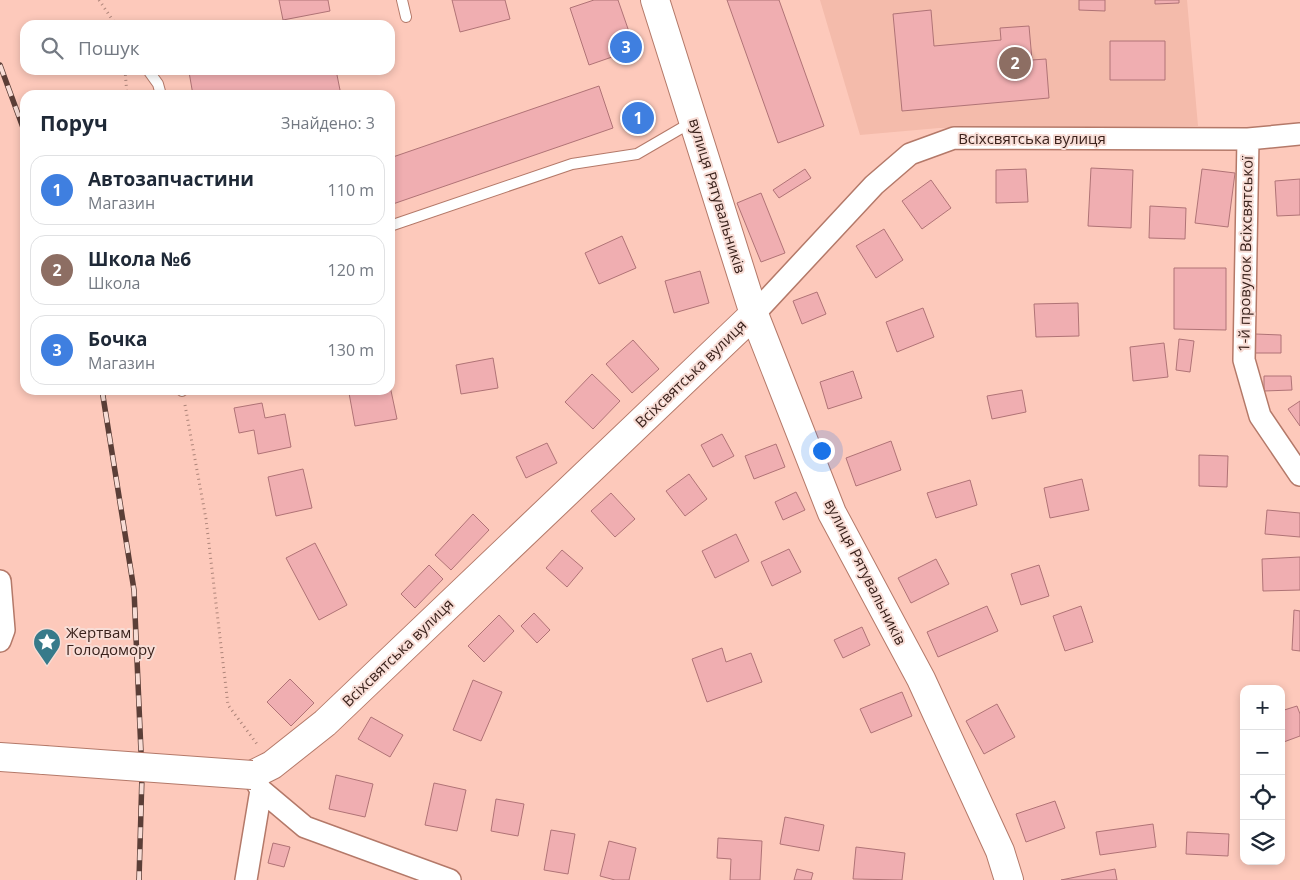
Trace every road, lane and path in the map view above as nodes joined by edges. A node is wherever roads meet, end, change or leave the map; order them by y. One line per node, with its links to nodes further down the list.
1 (99, 0): 5 (path)
2 (402, 0): 4 (lane)
3 (655, 0): 10 (main road, вулиця Рятувальників)
4 (406, 16)
5 (113, 20)
6 (125, 75): 8 (path)
7 (152, 75): 9 (lane)
8 (127, 90)
9 (160, 90)
10 (693, 120): 13 (lane); 14 (main road, вулиця Рятувальників)
11 (1300, 134): 12 (street, Всіхсвятська вулиця)
12 (1248, 140): 14 (street, Всіхсвятська вулиця); 16 (street, 1-й провулок Всіхсвятської)
13 (395, 224)
14 (754, 314): 20 (main road, Всіхсвятська вулиця); 23 (main road, вулиця Рятувальників)
15 (183, 395): 20 (path)
16 (1299, 471)
17 (0, 581): 18 (street)
18 (0, 641)
19 (0, 757): 20 (main road, bridge)
20 (262, 777): 21 (street); 22 (street)
21 (246, 880)
22 (450, 880)
23 (1009, 880)

